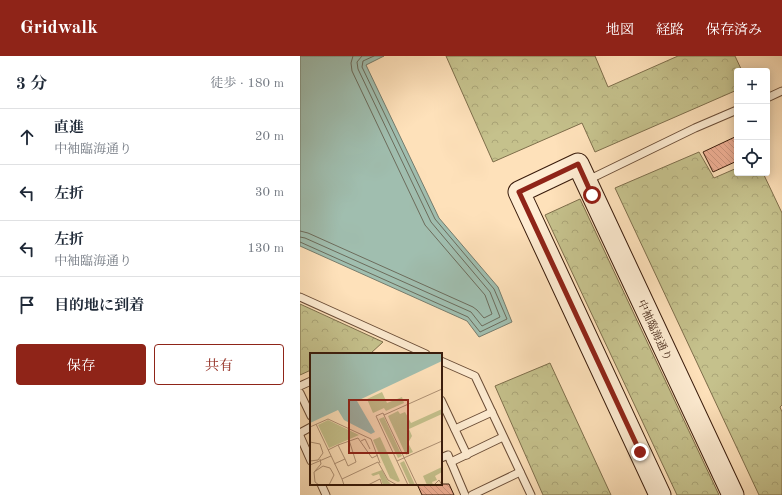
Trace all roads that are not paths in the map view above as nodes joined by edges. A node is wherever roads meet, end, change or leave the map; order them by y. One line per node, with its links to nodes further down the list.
1 (782, 91): 2 (lane)
2 (770, 97)
3 (734, 111): 4 (lane)
4 (582, 172): 29 (street); 30 (street, 中袖臨海通り)
5 (300, 297): 6 (lane)
6 (424, 353)
7 (442, 361): 12 (lane)
8 (310, 381): 9 (lane)
9 (300, 386)
10 (300, 393): 13 (lane)
11 (442, 402): 15 (lane)
12 (492, 412): 15 (lane); 18 (lane)
13 (310, 414)
14 (310, 428): 16 (lane)
15 (455, 429): 19 (lane)
16 (300, 433)
17 (300, 436): 21 (lane)
18 (504, 437): 19 (lane); 23 (lane)
19 (467, 455): 22 (lane)
20 (442, 458): 22 (lane)
21 (310, 459)
22 (451, 462): 26 (lane)
23 (520, 472): 27 (lane); 28 (lane)
24 (321, 485): 25 (lane)
25 (326, 495)
26 (465, 495)
27 (472, 495)
28 (531, 495)
29 (660, 495)
30 (733, 495)

